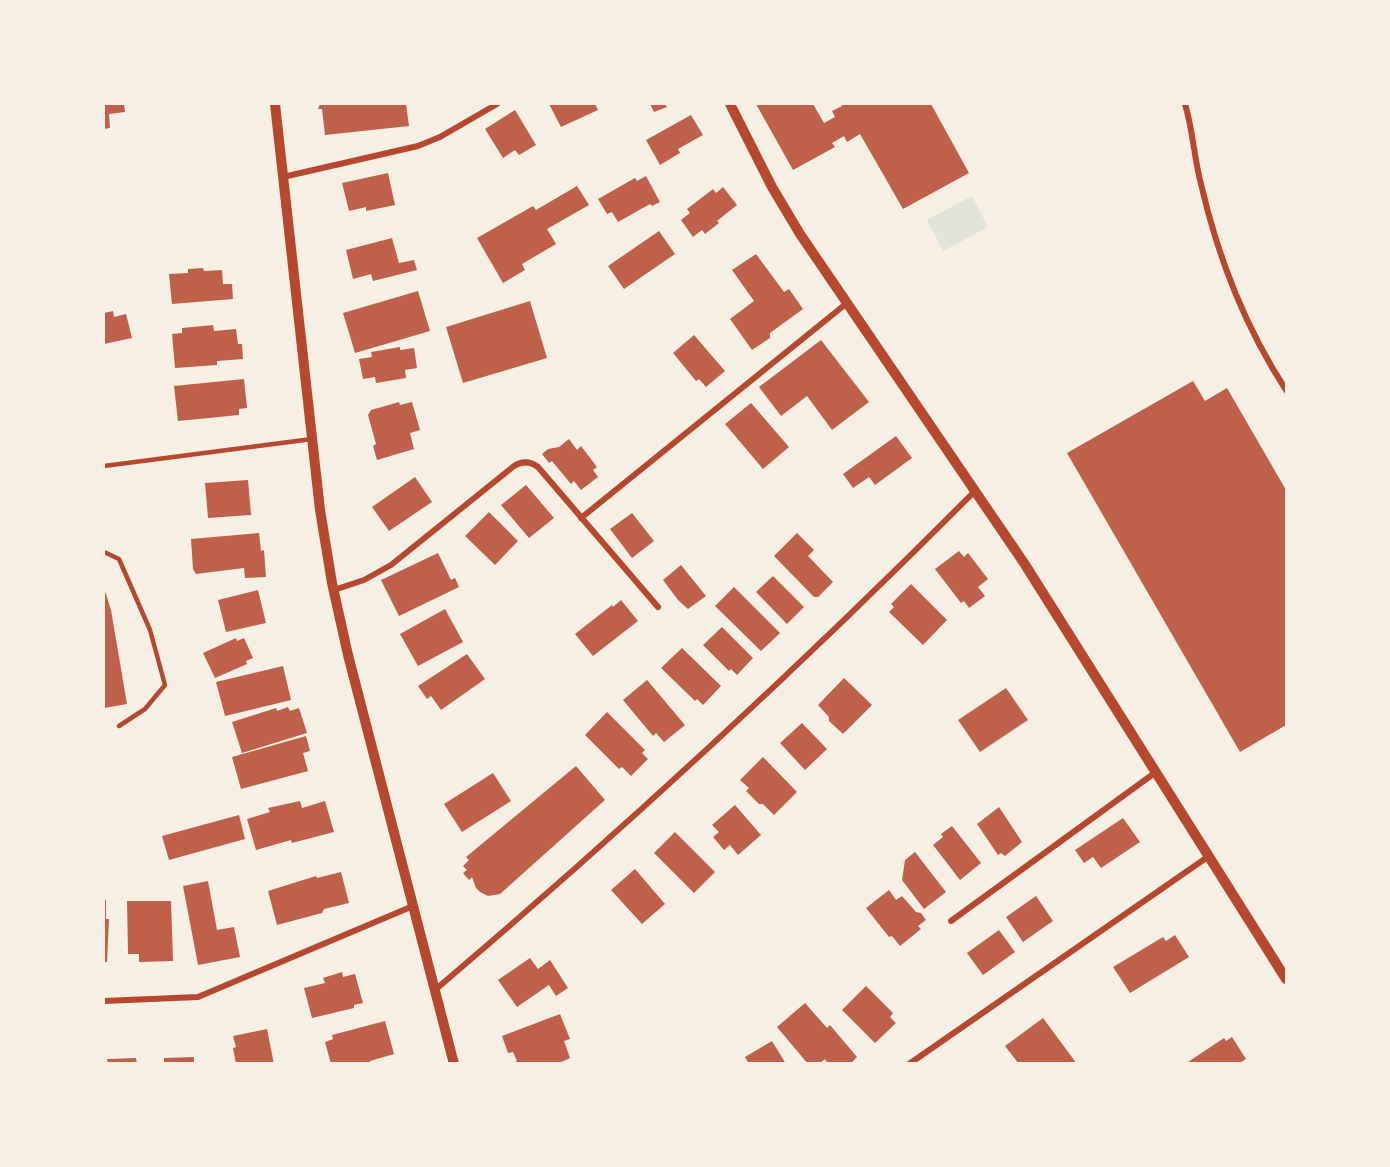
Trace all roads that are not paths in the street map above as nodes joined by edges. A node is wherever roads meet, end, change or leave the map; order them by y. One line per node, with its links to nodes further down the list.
1 (275, 104): 5 (street)
2 (496, 104): 5 (street)
3 (730, 104): 6 (street)
4 (1185, 104): 7 (street)
5 (283, 177): 8 (street)
6 (847, 303): 10 (street); 11 (street)
7 (1287, 390)
8 (312, 439): 9 (lane); 13 (street)
9 (104, 466)
10 (975, 491): 16 (street); 21 (street)
11 (581, 518): 13 (street); 14 (street)
12 (104, 552): 15 (lane)
13 (334, 590): 18 (street)
14 (658, 607)
15 (119, 726)
16 (1156, 772): 17 (street); 19 (street)
17 (1209, 856): 20 (street); 24 (street)
18 (413, 906): 21 (street); 22 (street)
19 (951, 921)
20 (1287, 979)
21 (435, 990): 23 (street)
22 (104, 1001)
23 (454, 1064)
24 (909, 1064)

